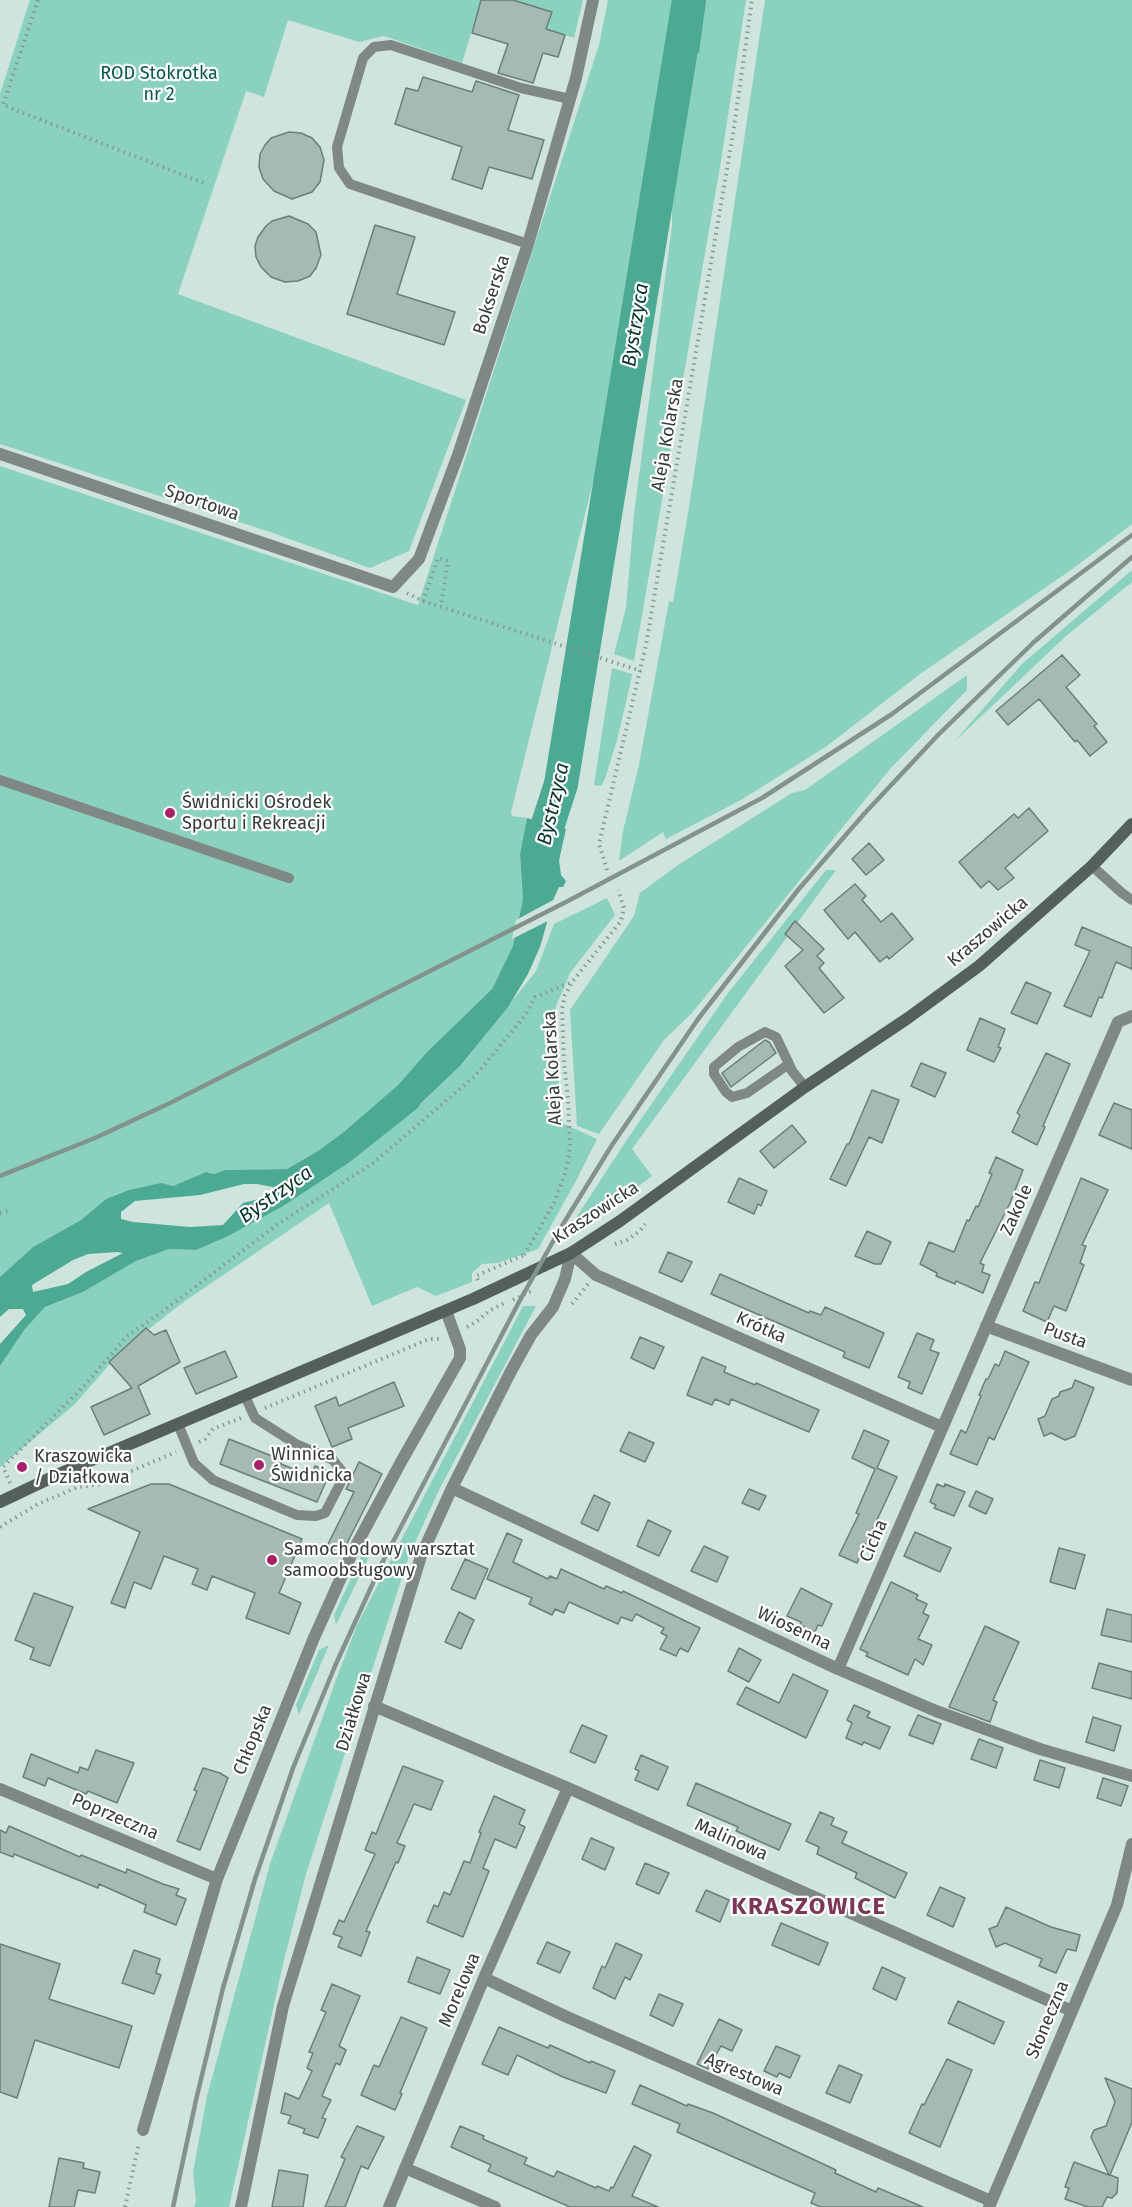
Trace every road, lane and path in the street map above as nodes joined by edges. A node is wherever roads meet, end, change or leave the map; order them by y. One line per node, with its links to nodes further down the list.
1 (38, 0): 5 (path)
2 (593, 0): 4 (street, Bokserska)
3 (752, 0): 10 (path, Aleja Kolarska)
4 (570, 99): 6 (street, Bokserska); 6 (lane)
5 (204, 183)
6 (528, 244): 8 (street, Bokserska)
7 (0, 454): 8 (street, Sportowa)
8 (393, 586)
9 (441, 606): 9 (path); 10 (path)
10 (641, 671): 14 (path, Aleja Kolarska)
11 (0, 780): 15 (lane)
12 (1132, 824): 13 (street, Kraszowicka)
13 (1092, 866): 17 (lane); 21 (street, Kraszowicka)
14 (607, 870)
15 (289, 878)
16 (618, 890): 18 (path, Aleja Kolarska)
17 (1132, 900)
18 (572, 982): 25 (path, Aleja Kolarska); 33 (path)
19 (1132, 1016): 27 (street, Zakole)
20 (789, 1064): 20 (lane); 21 (lane)
21 (805, 1087): 24 (street, Kraszowicka)
22 (8, 1211): 23 (path)
23 (0, 1214)
24 (571, 1253): 26 (street, Kraszowicka); 31 (street, Krótka); 32 (street, Działkowa)
25 (476, 1276)
26 (446, 1311): 29 (street, Kraszowicka); 41 (street, Chłopska)
27 (986, 1326): 28 (street, Pusta); 31 (street, Zakole)
28 (1132, 1380)
29 (245, 1396): 30 (street, Kraszowicka); 30 (lane)
30 (178, 1424): 33 (street, Kraszowicka)
31 (942, 1426): 35 (street, Cicha)
32 (452, 1488): 35 (street, Wiosenna); 36 (street, Działkowa)
33 (15, 1494): 34 (street, Kraszowicka)
34 (0, 1502)
35 (838, 1670): 37 (street, Wiosenna)
36 (374, 1706): 38 (street, Malinowa); 48 (street, Działkowa)
37 (1132, 1776)
38 (568, 1788): 42 (street, Morelowa); 43 (street, Malinowa)
39 (0, 1789): 41 (street, Poprzeczna)
40 (1132, 1844): 43 (street, Słoneczna)
41 (217, 1879): 44 (street, Chłopska)
42 (484, 1978): 45 (street, Morelowa); 46 (street, Agrestowa)
43 (1071, 2011): 46 (street, Słoneczna)
44 (143, 2130): 47 (path)
45 (405, 2168): 49 (street, Morelowa); 50 (street)
46 (990, 2204)
47 (125, 2207)
48 (241, 2207)
49 (389, 2207)
50 (495, 2207)

